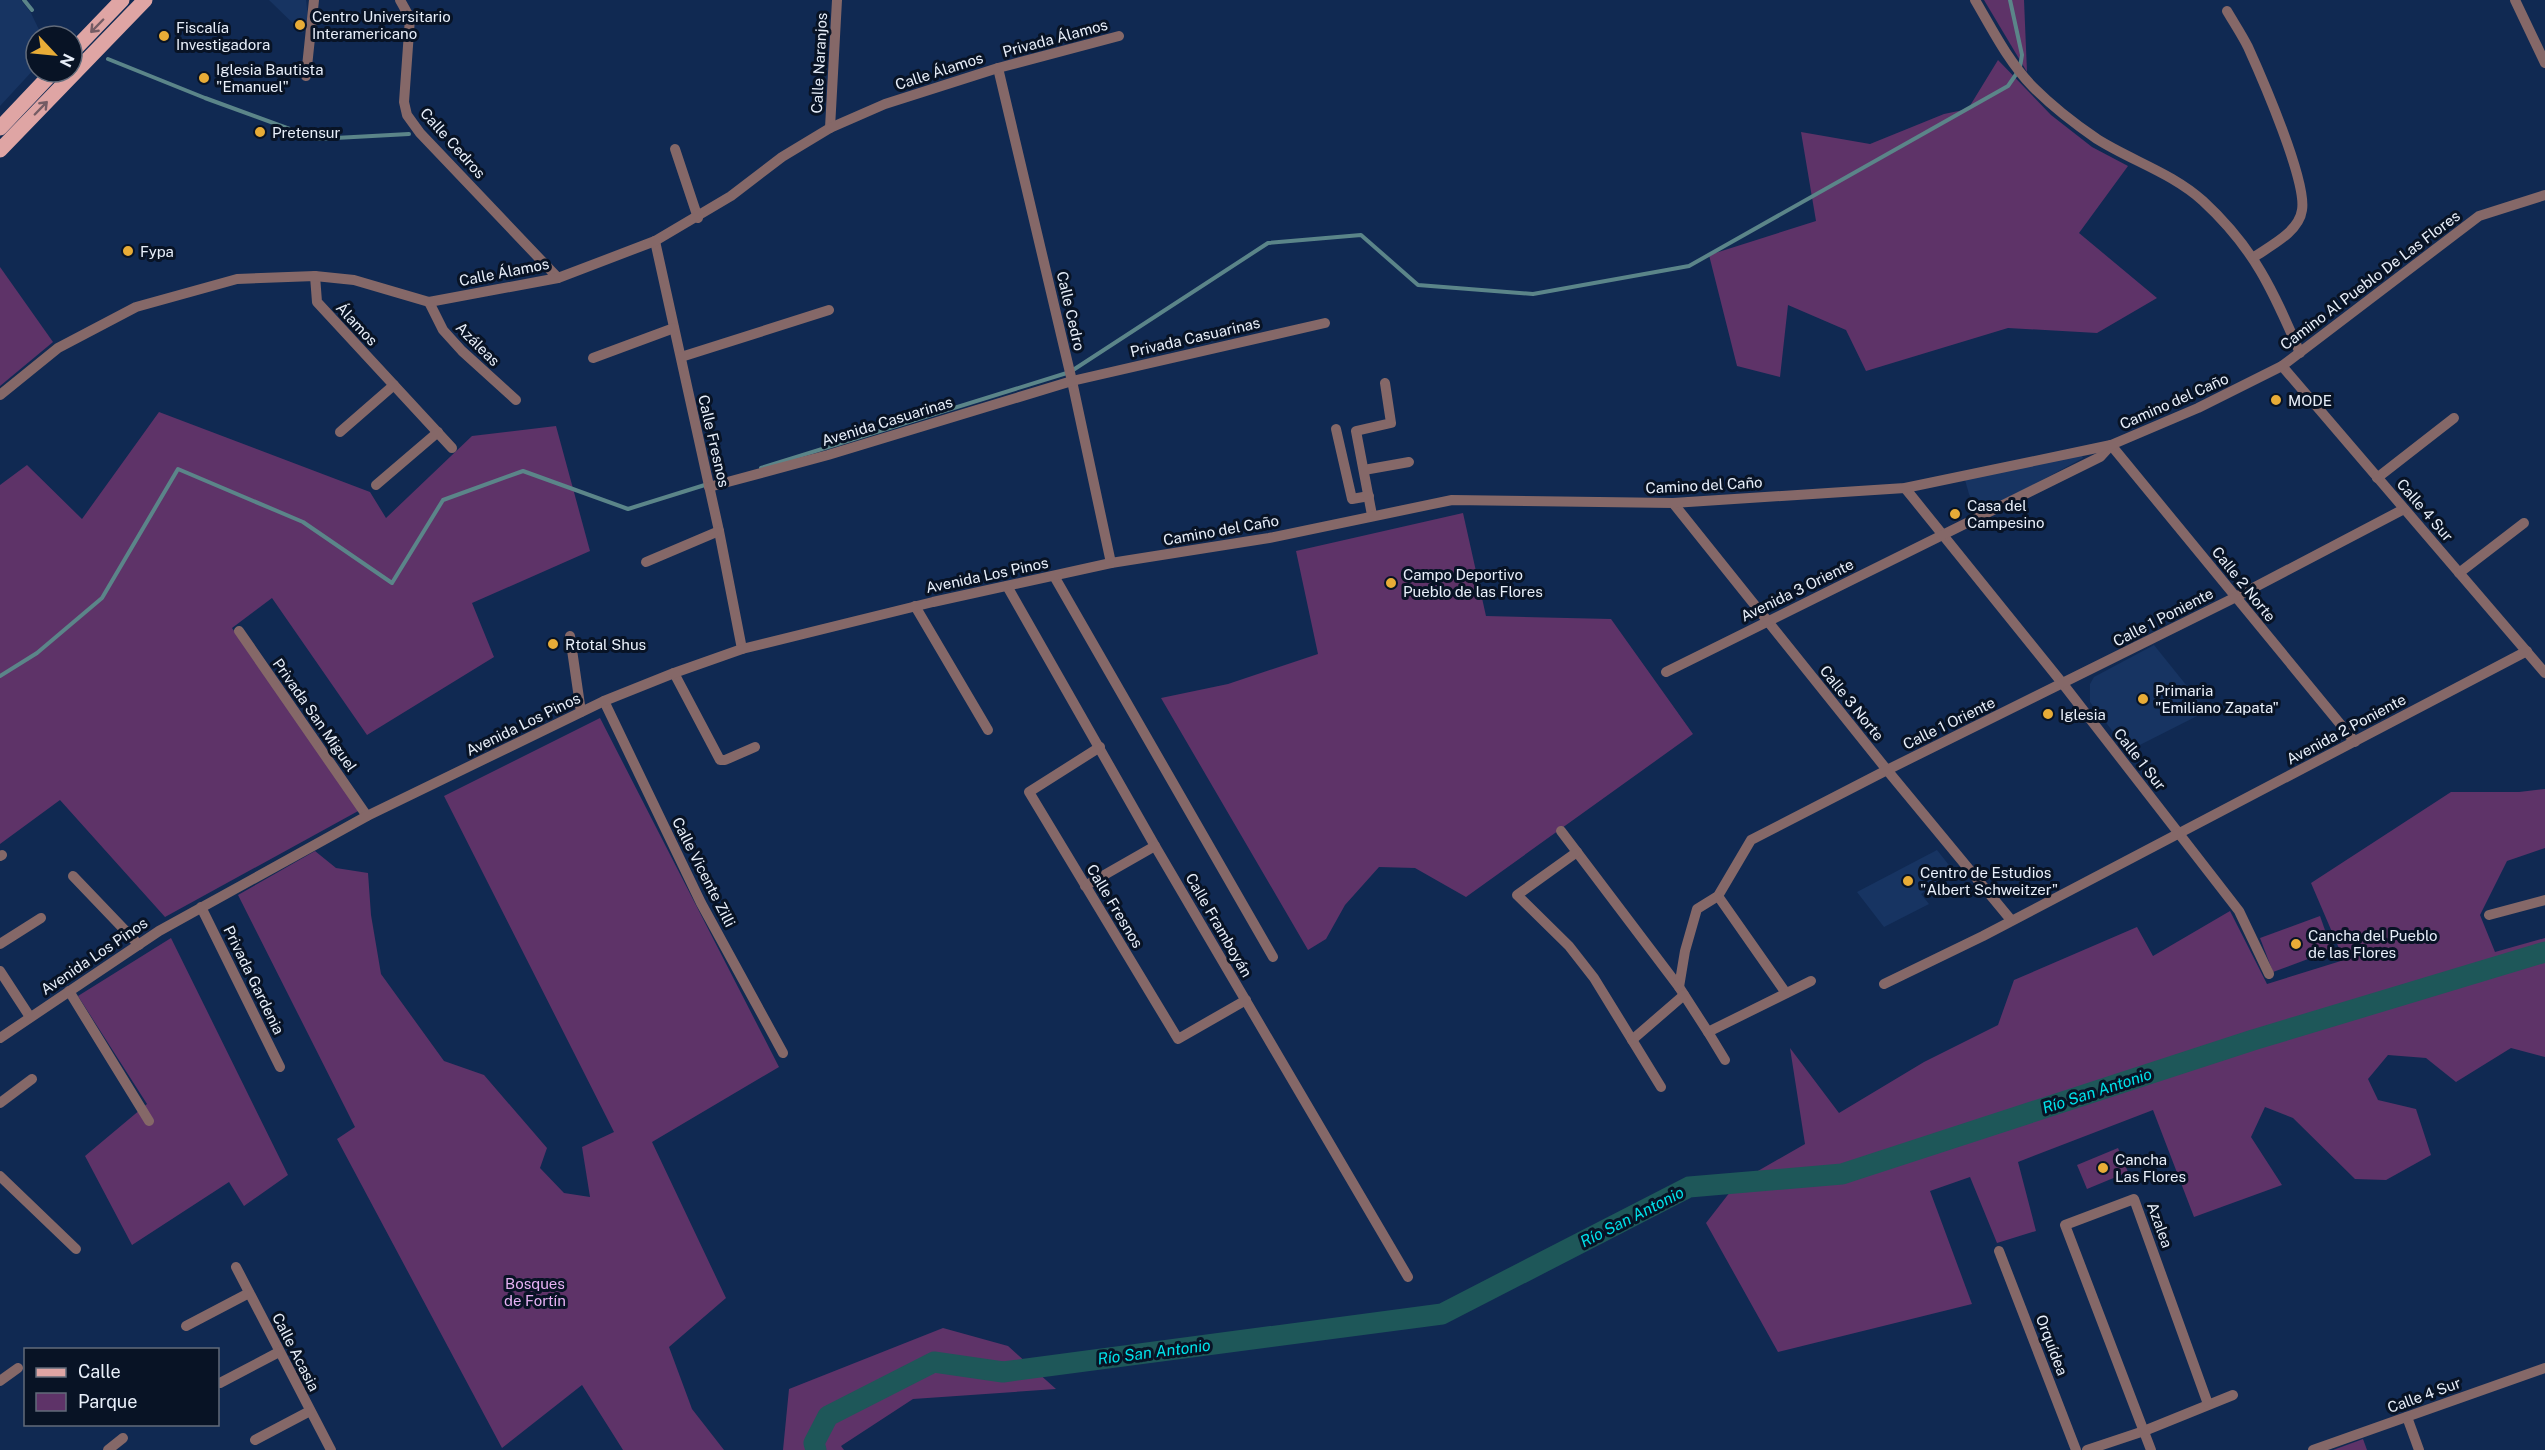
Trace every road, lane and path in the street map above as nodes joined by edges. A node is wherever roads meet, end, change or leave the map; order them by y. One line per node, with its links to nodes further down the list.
1 (122, 0): 10 (main road, one-way to 10)
2 (145, 0): 18 (main road, one-way to 2)
3 (314, 0): 13 (street)
4 (399, 0): 24 (street, Calle Cedros)
5 (837, 0): 16 (street, Calle Naranjos)
6 (1975, 0): 22 (street)
7 (2515, 0): 11 (street)
8 (2227, 11): 22 (street)
9 (1119, 36): 12 (street, Privada Álamos)
10 (84, 40)
11 (2545, 63)
12 (998, 68): 16 (street, Calle Álamos); 33 (street, Calle Cedro)
13 (306, 76)
14 (42, 84): 15 (main road)
15 (0, 128)
16 (830, 128): 20 (street, Calle Álamos)
17 (675, 149): 20 (street)
18 (0, 150)
19 (2545, 195): 29 (street, Camino Al Pueblo De Las Flores)
20 (698, 218): 21 (street, Calle Álamos)
21 (656, 241): 24 (street, Calle Álamos); 28 (street, Calle Fresnos)
22 (2254, 257): 29 (street)
23 (315, 276): 25 (street, Calle Álamos); 35 (street, Álamos); 36 (street, Calle Álamos)
24 (558, 278): 25 (street, Calle Álamos)
25 (429, 302): 37 (street, Azáleas)
26 (829, 310): 30 (street)
27 (1325, 323): 33 (street, Privada Casuarinas)
28 (674, 328): 30 (street, Calle Fresnos); 31 (street)
29 (2300, 353): 32 (street, Camino Al Pueblo De Las Flores)
30 (681, 357): 48 (street, Calle Fresnos)
31 (593, 358)
32 (2282, 366): 42 (street, Camino del Caño); 46 (street, Calle 4 Sur)
33 (1072, 381): 48 (street, Avenida Casuarinas); 58 (street, Calle Cedro)
34 (1385, 383): 45 (street)
35 (394, 385): 40 (street); 41 (street, Álamos)
36 (0, 395)
37 (516, 400)
38 (2454, 418): 46 (street)
39 (1336, 429): 50 (street)
40 (340, 432)
41 (438, 432): 43 (street, Álamos); 47 (street)
42 (2111, 445): 49 (street, Camino del Caño); 56 (street, Avenida 3 Oriente); 62 (street, Calle 2 Norte)
43 (452, 448)
44 (1409, 462): 45 (street)
45 (1364, 470): 50 (street)
46 (2377, 478): 52 (street, Calle 4 Sur)
47 (376, 485)
48 (709, 487): 55 (street, Calle Fresnos)
49 (1905, 488): 51 (street, Camino del Caño); 56 (street, Calle 1 Sur)
50 (1369, 496): 53 (street)
51 (1673, 503): 53 (street, Camino del Caño); 64 (street, Calle 3 Norte)
52 (2404, 509): 59 (street, Calle 4 Sur); 62 (street, Calle 1 Poniente)
53 (1372, 515): 58 (street, Camino del Caño)
54 (2524, 523): 59 (street)
55 (719, 531): 57 (street); 67 (street, Calle Fresnos)
56 (1942, 536): 64 (street, Avenida 3 Oriente); 72 (street, Calle 1 Sur)
57 (646, 562)
58 (1112, 563): 60 (street, Avenida Los Pinos)
59 (2459, 573): 68 (street, Calle 4 Sur)
60 (1054, 576): 61 (street, Avenida Los Pinos); 95 (street)
61 (1007, 586): 63 (street, Avenida Los Pinos); 78 (street, Calle Framboyán)
62 (2236, 597): 72 (street, Calle 1 Poniente); 76 (street, Calle 2 Norte)
63 (915, 606): 67 (street, Avenida Los Pinos); 75 (street)
64 (1768, 621): 69 (street, Avenida 3 Oriente); 79 (street, Calle 3 Norte)
65 (238, 631): 80 (street, Privada San Miguel)
66 (570, 636): 74 (street)
67 (742, 649): 70 (street, Avenida Los Pinos)
68 (2527, 651): 71 (street, Calle 4 Sur); 76 (street, Avenida 2 Poniente)
69 (1666, 672)
70 (674, 673): 73 (street, Avenida Los Pinos); 77 (street)
71 (2545, 673)
72 (2063, 684): 79 (street, Calle 1 Oriente); 82 (street, Calle 1 Sur)
73 (604, 701): 74 (street, Avenida Los Pinos); 108 (street, Calle Vicente Zilli)
74 (581, 712): 80 (street, Avenida Los Pinos)
75 (988, 730)
76 (2355, 742): 82 (street, Avenida 2 Poniente)
77 (755, 747)
78 (1100, 747): 83 (street, Calle Framboyán); 86 (street, Calle Fresnos)
79 (1887, 770): 87 (street, Calle 1 Oriente); 92 (street, Calle 3 Norte)
80 (368, 816): 89 (street, Avenida Los Pinos)
81 (1561, 831): 84 (street)
82 (2179, 834): 92 (street, Avenida 2 Poniente); 97 (street, Calle 1 Sur)
83 (1155, 846): 86 (street); 103 (street, Calle Framboyán)
84 (1577, 852): 101 (street); 107 (street)
85 (74, 876): 94 (street)
86 (1085, 886): 103 (street, Calle Fresnos)
87 (1718, 896): 101 (street); 102 (street)
88 (2545, 900): 90 (street)
89 (201, 907): 94 (street, Avenida Los Pinos); 110 (street, Privada Gardenia)
90 (2489, 915)
91 (40, 918): 93 (street)
92 (2011, 920): 99 (street, Avenida 2 Poniente)
93 (0, 944)
94 (139, 945): 100 (street, Avenida Los Pinos)
95 (1273, 957)
96 (0, 970): 104 (street)
97 (2269, 974)
98 (1811, 981): 102 (street)
99 (1884, 984)
100 (69, 991): 104 (street, Avenida Los Pinos); 115 (street)
101 (1681, 991): 105 (street); 107 (street)
102 (1786, 993): 105 (street)
103 (1246, 1000): 120 (street, Calle Framboyán)
104 (30, 1017): 106 (street, Avenida Los Pinos)
105 (1708, 1032): 109 (street)
106 (0, 1038)
107 (1632, 1040): 113 (street)
108 (783, 1053)
109 (1725, 1060)
110 (280, 1067)
111 (32, 1079): 114 (street)
112 (0, 1087): 114 (street)
113 (1661, 1088)
114 (4, 1100)
115 (149, 1120)
116 (0, 1176): 117 (street)
117 (76, 1249)
118 (1999, 1251): 137 (street, Orquídea)
119 (236, 1267): 121 (street, Calle Acasia)
120 (1408, 1277)
121 (249, 1293): 122 (street); 123 (street, Calle Acasia)
122 (186, 1326)
123 (279, 1352): 127 (street); 130 (street, Calle Acasia)
124 (18, 1368): 126 (street)
125 (2545, 1368): 131 (street, Calle 4 Sur)
126 (0, 1382)
127 (220, 1383)
128 (2233, 1395): 129 (street)
129 (2208, 1404): 132 (street); 132 (street, Azalea)
130 (310, 1411): 134 (street); 136 (street, Calle Acasia)
131 (2407, 1417): 140 (street, Calle 4 Sur); 141 (street)
132 (2144, 1431): 138 (street); 139 (street, Azalea)
133 (123, 1438): 135 (street)
134 (255, 1440)
135 (108, 1450)
136 (331, 1450)
137 (2076, 1450)
138 (2087, 1450)
139 (2151, 1450)
140 (2313, 1450)
141 (2419, 1450)

